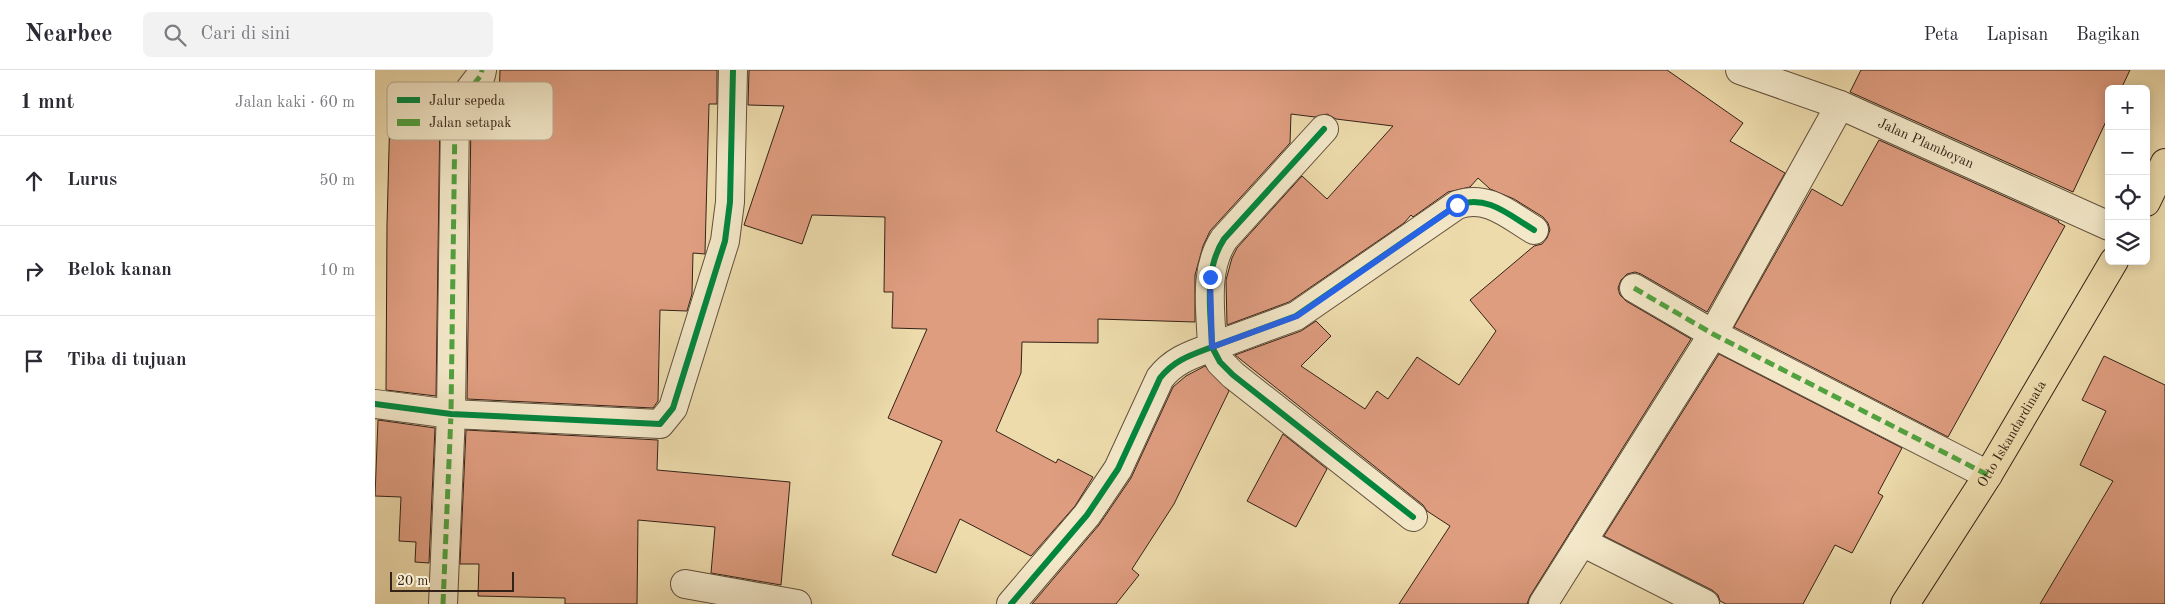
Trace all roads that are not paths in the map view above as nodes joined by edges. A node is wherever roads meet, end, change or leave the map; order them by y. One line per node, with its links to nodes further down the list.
1 (482, 70): 4 (street)
2 (733, 70): 17 (street)
3 (1740, 70): 5 (street, Jalan Plamboyan)
4 (476, 82)
5 (1840, 105): 10 (street, Jalan Plamboyan); 14 (street)
6 (1324, 129): 15 (street)
7 (455, 140): 17 (street)
8 (2165, 163): 9 (main road)
9 (2150, 194)
10 (2105, 224)
11 (1534, 230): 15 (street)
12 (2113, 265): 18 (main road, Otto Iskandardinata)
13 (1635, 288): 14 (street)
14 (1713, 334): 18 (street); 20 (street)
15 (1212, 347): 19 (street); 24 (street)
16 (375, 404): 17 (street)
17 (451, 414): 22 (street)
18 (1988, 475): 27 (main road, Otto Iskandardinata)
19 (1413, 517)
20 (1582, 542): 25 (street); 26 (street)
21 (685, 584): 23 (street)
22 (443, 604)
23 (797, 604)
24 (1011, 604)
25 (1543, 604)
26 (1705, 604)
27 (1905, 604)

